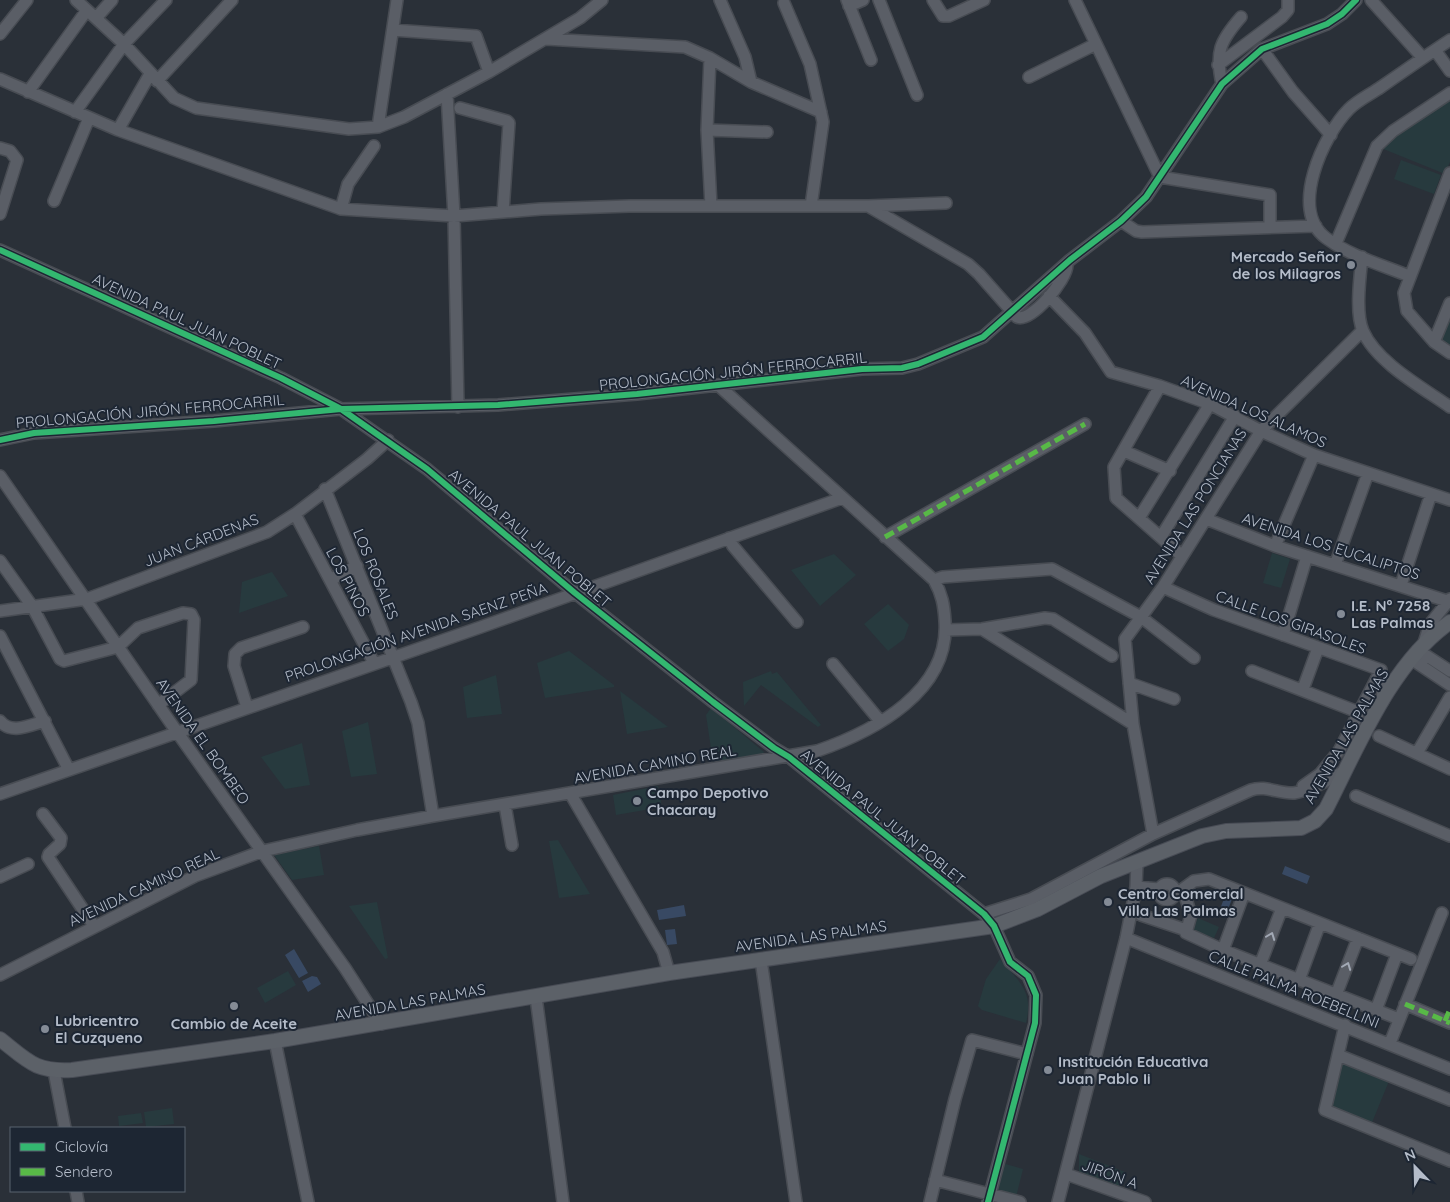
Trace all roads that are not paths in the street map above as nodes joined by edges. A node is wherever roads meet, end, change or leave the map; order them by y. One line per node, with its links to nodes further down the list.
1 (27, 0): 22 (street)
2 (76, 0): 19 (street)
3 (112, 0): 19 (street)
4 (166, 0): 25 (street)
5 (232, 0): 36 (street)
6 (397, 0): 21 (street)
7 (602, 0): 23 (street)
8 (720, 0): 38 (street)
9 (863, 0): 18 (street)
10 (879, 0): 43 (street)
11 (933, 0): 12 (street)
12 (984, 0)
13 (1075, 0): 26 (street)
14 (1288, 0): 32 (street)
15 (1356, 0): 27 (street, PROLONGACIÓN JIRÓN FERROCARRIL)
16 (1371, 0): 30 (street)
17 (784, 3): 46 (street)
18 (848, 3): 31 (street)
19 (91, 14): 25 (street); 40 (street)
20 (1241, 17): 32 (street)
21 (393, 30): 34 (street); 48 (street)
22 (0, 34)
23 (546, 39): 29 (street); 34 (street)
24 (1450, 40): 28 (street)
25 (124, 44): 36 (street); 45 (street)
26 (1096, 44): 35 (street); 56 (street)
27 (1262, 49): 39 (street, PROLONGACIÓN JIRÓN FERROCARRIL); 52 (street)
28 (1435, 50): 30 (street); 33 (street)
29 (710, 58): 38 (street); 50 (street)
30 (1422, 58): 52 (street)
31 (871, 60)
32 (1218, 65): 39 (street)
33 (1450, 71)
34 (490, 72): 42 (street)
35 (1028, 77)
36 (154, 78): 48 (street); 49 (street)
37 (0, 79): 40 (street)
38 (751, 82): 46 (street)
39 (1222, 84): 56 (street, PROLONGACIÓN JIRÓN FERROCARRIL)
40 (28, 92): 45 (street)
41 (1450, 93): 69 (street)
42 (447, 94): 48 (street); 65 (street)
43 (917, 96)
44 (460, 108): 63 (street)
45 (75, 112): 47 (street)
46 (821, 112): 60 (street)
47 (89, 118): 49 (street); 57 (street)
48 (378, 127)
49 (118, 130): 62 (street)
50 (707, 130): 51 (street); 59 (street)
51 (767, 132)
52 (1331, 135): 68 (street)
53 (374, 146): 62 (street)
54 (0, 148): 64 (street)
55 (1450, 173): 73 (street)
56 (1160, 176): 66 (street, PROLONGACIÓN JIRÓN FERROCARRIL); 67 (street)
57 (54, 201)
58 (946, 203): 61 (street)
59 (711, 206): 60 (street); 63 (street)
60 (811, 206): 61 (street)
61 (868, 206): 76 (street)
62 (341, 209): 65 (street)
63 (502, 212): 65 (street)
64 (0, 214)
65 (454, 216): 83 (street)
66 (1121, 221): 67 (street); 72 (street, PROLONGACIÓN JIRÓN FERROCARRIL)
67 (1270, 226): 68 (street)
68 (1316, 226): 69 (street)
69 (1336, 243): 71 (street)
70 (0, 250): 85 (street, AVENIDA PAUL JUAN POBLET)
71 (1362, 257): 73 (street); 77 (street)
72 (1067, 263): 74 (street); 76 (street, PROLONGACIÓN JIRÓN FERROCARRIL)
73 (1409, 276): 78 (street)
74 (1049, 296): 76 (street); 81 (street, AVENIDA LOS ALAMOS)
75 (1450, 303): 78 (street)
76 (1012, 311): 80 (street, PROLONGACIÓN JIRÓN FERROCARRIL)
77 (1362, 331): 84 (street); 90 (street, AVENIDA LAS PONCIANAS)
78 (1434, 342): 79 (street)
79 (1450, 353)
80 (718, 385): 83 (street, PROLONGACIÓN JIRÓN FERROCARRIL); 100 (street, AVENIDA CAMINO REAL)
81 (1160, 386): 82 (street, AVENIDA LOS ALAMOS); 93 (street)
82 (1210, 404): 87 (street, AVENIDA LOS ALAMOS); 95 (street)
83 (458, 406): 86 (street, PROLONGACIÓN JIRÓN FERROCARRIL)
84 (1450, 407)
85 (341, 409): 86 (street, PROLONGACIÓN JIRÓN FERROCARRIL); 89 (street, AVENIDA PAUL JUAN POBLET); 91 (street, PROLONGACIÓN JIRÓN FERROCARRIL)
86 (372, 409): 89 (street)
87 (1235, 416): 90 (street, AVENIDA LOS ALAMOS); 106 (street)
88 (1085, 424): 105 (street)
89 (365, 425): 92 (street, AVENIDA PAUL JUAN POBLET)
90 (1261, 431): 94 (street, AVENIDA LOS ALAMOS); 104 (street, AVENIDA LAS PONCIANAS)
91 (0, 440)
92 (388, 440): 98 (street, JUAN CÁRDENAS); 118 (street, AVENIDA PAUL JUAN POBLET)
93 (1124, 451): 95 (street); 103 (street)
94 (1314, 455): 96 (street, AVENIDA LOS ALAMOS); 108 (street)
95 (1170, 471): 103 (street)
96 (1368, 473): 99 (street, AVENIDA LOS ALAMOS); 112 (street)
97 (0, 476): 119 (street, AVENIDA EL BOMBEO)
98 (325, 489): 102 (street, JUAN CÁRDENAS); 113 (street, LOS ROSALES)
99 (1431, 494): 101 (street, AVENIDA LOS ALAMOS); 116 (street)
100 (842, 498): 105 (street, AVENIDA CAMINO REAL); 107 (street, PROLONGACIÓN AVENIDA SAENZ PEÑA)
101 (1450, 500)
102 (295, 514): 114 (street, LOS PINOS); 119 (street, JUAN CÁRDENAS)
103 (1139, 518): 106 (street)
104 (1206, 520): 108 (street, AVENIDA LOS EUCALIPTOS); 109 (street, AVENIDA LAS PONCIANAS)
105 (885, 536): 115 (street, AVENIDA CAMINO REAL)
106 (1161, 537): 109 (street)
107 (729, 538): 118 (street, PROLONGACIÓN AVENIDA SAENZ PEÑA); 124 (street)
108 (1276, 546): 110 (street, AVENIDA LOS EUCALIPTOS)
109 (1182, 556): 117 (street, AVENIDA LAS PONCIANAS)
110 (1307, 556): 112 (street, AVENIDA LOS EUCALIPTOS); 129 (street)
111 (0, 561): 121 (street)
112 (1335, 565): 116 (street, AVENIDA LOS EUCALIPTOS)
113 (357, 566): 114 (street); 134 (street, LOS ROSALES)
114 (330, 580): 138 (street, LOS PINOS)
115 (934, 580): 123 (street); 128 (street, AVENIDA CAMINO REAL)
116 (1401, 585): 120 (street, AVENIDA LOS EUCALIPTOS)
117 (1162, 587): 123 (street, AVENIDA LAS PONCIANAS); 129 (street, CALLE LOS GIRASOLES)
118 (575, 593): 134 (street, PROLONGACIÓN AVENIDA SAENZ PEÑA); 160 (street, AVENIDA PAUL JUAN POBLET)
119 (87, 599): 121 (street, JUAN CÁRDENAS); 131 (street, AVENIDA EL BOMBEO)
120 (1448, 600): 133 (street)
121 (32, 606): 122 (street, JUAN CÁRDENAS); 131 (street)
122 (0, 611)
123 (1141, 617): 136 (street); 143 (street, AVENIDA LAS PONCIANAS)
124 (797, 622)
125 (1450, 622): 133 (main road, AVENIDA LAS PALMAS)
126 (303, 627): 150 (street)
127 (982, 629): 128 (street); 135 (street); 155 (street)
128 (946, 630): 154 (street, AVENIDA CAMINO REAL)
129 (1283, 635): 132 (street, CALLE LOS GIRASOLES)
130 (0, 636): 153 (street)
131 (118, 647): 149 (street, AVENIDA EL BOMBEO); 149 (street)
132 (1318, 648): 140 (street, CALLE LOS GIRASOLES); 145 (street)
133 (1422, 648): 137 (main road, AVENIDA LAS PALMAS)
134 (394, 656): 138 (street, PROLONGACIÓN AVENIDA SAENZ PEÑA); 171 (street, LOS ROSALES)
135 (1112, 656)
136 (1194, 658)
137 (1412, 660): 142 (street); 144 (street); 148 (main road, AVENIDA LAS PALMAS)
138 (374, 664): 150 (street, PROLONGACIÓN AVENIDA SAENZ PEÑA)
139 (833, 664): 154 (street)
140 (1381, 670): 148 (street, CALLE LOS GIRASOLES); 151 (street)
141 (1252, 671): 145 (street)
142 (1450, 671)
143 (1128, 682): 147 (street); 155 (street, AVENIDA LAS PONCIANAS)
144 (1450, 685)
145 (1303, 689): 151 (street)
146 (1450, 697): 159 (street)
147 (1174, 699)
148 (1383, 701): 161 (main road, AVENIDA LAS PALMAS)
149 (158, 705): 156 (street, AVENIDA EL BOMBEO)
150 (247, 707): 156 (street, PROLONGACIÓN AVENIDA SAENZ PEÑA)
151 (1358, 712): 157 (street)
152 (0, 721): 153 (street)
153 (45, 721): 163 (street)
154 (880, 721): 160 (street, AVENIDA CAMINO REAL)
155 (1132, 724): 172 (street, AVENIDA LAS PONCIANAS)
156 (177, 732): 163 (street, PROLONGACIÓN AVENIDA SAENZ PEÑA); 175 (street, AVENIDA EL BOMBEO)
157 (1348, 732): 161 (street); 166 (street)
158 (1380, 736): 159 (street)
159 (1416, 753): 162 (street)
160 (789, 757): 165 (street, AVENIDA CAMINO REAL); 185 (street, AVENIDA PAUL JUAN POBLET)
161 (1353, 758): 164 (main road, AVENIDA LAS PALMAS)
162 (1450, 769)
163 (69, 770): 167 (street, PROLONGACIÓN AVENIDA SAENZ PEÑA)
164 (1346, 770): 166 (street); 176 (main road, AVENIDA LAS PALMAS)
165 (570, 793): 169 (street, AVENIDA CAMINO REAL); 198 (street)
166 (1294, 793): 172 (street)
167 (0, 794)
168 (1356, 796): 173 (street)
169 (505, 805): 171 (street, AVENIDA CAMINO REAL); 174 (street)
170 (43, 814): 188 (street)
171 (433, 816): 175 (street, AVENIDA CAMINO REAL)
172 (1153, 834): 178 (street)
173 (1450, 836)
174 (512, 845)
175 (263, 852): 188 (street, AVENIDA CAMINO REAL); 208 (street, AVENIDA EL BOMBEO)
176 (1137, 863): 178 (main road, AVENIDA LAS PALMAS); 180 (street)
177 (28, 864): 179 (street)
178 (1110, 865): 185 (street); 189 (main road, AVENIDA LAS PALMAS)
179 (0, 876)
180 (1136, 887): 181 (street); 191 (street)
181 (1179, 892): 182 (street); 190 (street)
182 (1244, 893): 183 (street); 193 (street)
183 (1282, 908): 187 (street); 197 (street, one-way to 183)
184 (1442, 913): 203 (street)
185 (984, 914): 189 (street, AVENIDA PAUL JUAN POBLET)
186 (1141, 915): 190 (street)
187 (1320, 923): 192 (street); 200 (street)
188 (94, 926): 199 (street, AVENIDA CAMINO REAL)
189 (994, 926): 196 (main road, AVENIDA LAS PALMAS); 213 (street, AVENIDA PAUL JUAN POBLET)
190 (1186, 930): 193 (street)
191 (1126, 938): 209 (street, CALLE PALMA ROEBELLINI); 220 (street)
192 (1358, 938): 194 (street); 201 (street, one-way to 192)
193 (1223, 950): 197 (street)
194 (1397, 954): 195 (street); 205 (street)
195 (1411, 959)
196 (761, 960): 198 (main road, AVENIDA LAS PALMAS); 226 (street)
197 (1260, 965): 200 (street)
198 (669, 973): 202 (main road, AVENIDA LAS PALMAS)
199 (0, 975)
200 (1299, 980): 201 (street)
201 (1336, 995): 205 (street)
202 (536, 997): 208 (main road, AVENIDA LAS PALMAS); 225 (street)
203 (1405, 1004): 206 (street); 207 (street)
204 (1450, 1009): 207 (street)
205 (1376, 1010): 206 (street)
206 (1399, 1019): 212 (street)
207 (1448, 1022)
208 (381, 1024): 211 (main road, AVENIDA LAS PALMAS)
209 (1345, 1025): 212 (street, CALLE PALMA ROEBELLINI); 214 (street)
210 (0, 1039): 216 (main road)
211 (275, 1041): 216 (main road, AVENIDA LAS PALMAS); 224 (street)
212 (1390, 1043): 215 (street, CALLE PALMA ROEBELLINI)
213 (1027, 1054): 221 (street); 222 (street, AVENIDA PAUL JUAN POBLET)
214 (1338, 1054): 217 (street); 219 (street)
215 (1450, 1069)
216 (54, 1071): 218 (street)
217 (1450, 1100)
218 (64, 1127)
219 (1450, 1161)
220 (1066, 1174): 223 (street, JIRÓN A); 229 (street)
221 (935, 1180): 222 (street); 227 (street)
222 (989, 1198): 228 (street)
223 (1121, 1198): 230 (street, JIRÓN A)
224 (308, 1202)
225 (563, 1202)
226 (796, 1202)
227 (930, 1202)
228 (1020, 1202)
229 (1058, 1202)
230 (1145, 1202)

